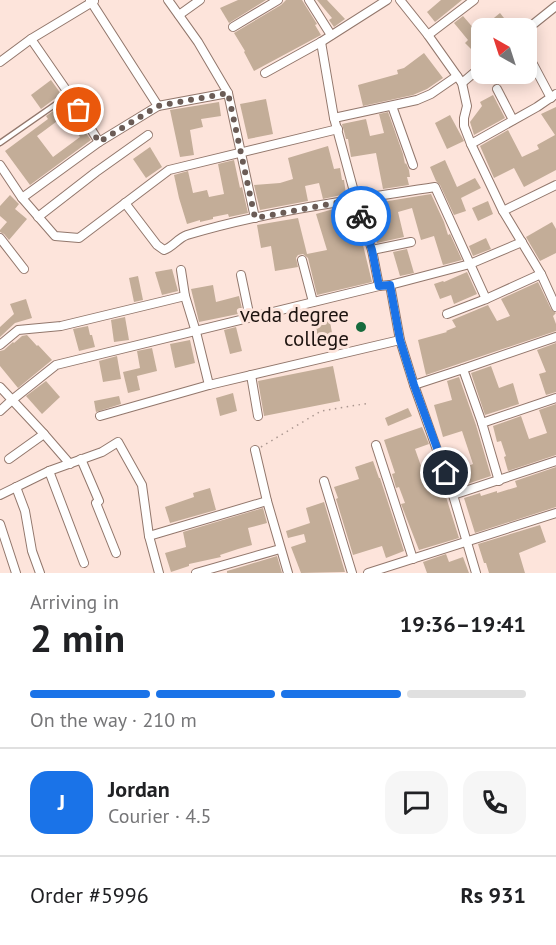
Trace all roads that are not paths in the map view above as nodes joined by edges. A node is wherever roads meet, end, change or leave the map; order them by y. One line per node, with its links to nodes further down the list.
1 (168, 0): 10 (street)
2 (200, 0): 10 (street)
3 (278, 0): 12 (street)
4 (309, 0): 13 (street)
5 (387, 0): 13 (street)
6 (400, 0): 14 (street)
7 (474, 0): 14 (street)
8 (92, 1): 15 (street); 26 (street)
9 (556, 6): 11 (street)
10 (179, 15): 23 (street)
11 (537, 21)
12 (232, 27)
13 (331, 35): 16 (street)
14 (428, 35): 21 (street)
15 (32, 39): 17 (street); 24 (street)
16 (321, 42): 20 (street); 28 (street)
17 (0, 62)
18 (537, 69): 25 (street)
19 (471, 72): 21 (street)
20 (265, 73)
21 (459, 79): 27 (street); 34 (street)
22 (497, 89): 29 (street)
23 (228, 93): 26 (street); 35 (street)
24 (69, 94): 32 (street); 33 (lane)
25 (554, 96): 29 (street)
26 (158, 106): 32 (street)
27 (392, 106): 28 (street); 37 (street)
28 (334, 118): 30 (street)
29 (513, 120): 34 (street)
30 (338, 129): 35 (street); 40 (street)
31 (148, 135): 43 (street)
32 (99, 142): 39 (street)
33 (0, 143)
34 (471, 144): 42 (street)
35 (241, 153): 41 (street); 44 (street)
36 (0, 165): 39 (street)
37 (413, 165)
38 (556, 184): 42 (street)
39 (22, 198): 43 (street)
40 (356, 199): 44 (street); 48 (street); 50 (street)
41 (125, 203): 43 (street); 44 (street)
42 (503, 211): 47 (street)
43 (38, 217)
44 (255, 218)
45 (0, 238): 51 (street)
46 (411, 242): 48 (street)
47 (522, 242): 50 (street); 53 (street)
48 (372, 250): 56 (street)
49 (302, 260): 59 (street)
50 (470, 264): 55 (street); 58 (street)
51 (24, 268)
52 (181, 270): 57 (street)
53 (541, 274): 58 (street); 60 (street)
54 (241, 275): 62 (street)
55 (390, 285): 56 (street); 65 (street)
56 (379, 286): 59 (street)
57 (185, 296): 63 (street); 66 (street)
58 (486, 299): 61 (street)
59 (313, 302): 62 (street)
60 (556, 307)
61 (447, 315)
62 (250, 318): 63 (street)
63 (196, 332): 69 (street); 73 (street)
64 (556, 336): 67 (street)
65 (400, 340): 68 (street); 70 (street)
66 (0, 345)
67 (463, 369): 70 (street); 77 (street)
68 (251, 375): 69 (street); 76 (street)
69 (209, 385): 75 (street)
70 (414, 385): 90 (street)
71 (0, 387): 73 (street)
72 (556, 398): 77 (street)
73 (12, 400): 74 (street); 78 (street)
74 (0, 411)
75 (99, 416)
76 (258, 416)
77 (482, 423): 87 (street)
78 (44, 434): 81 (street); 84 (street)
79 (376, 446): 98 (street)
80 (255, 450): 91 (street)
81 (9, 459)
82 (81, 459): 84 (street); 94 (street); 97 (street)
83 (556, 461): 87 (street)
84 (70, 464): 85 (street)
85 (49, 471): 88 (street); 99 (street)
86 (324, 481): 105 (street)
87 (499, 481): 90 (street)
88 (16, 488): 89 (street); 101 (street)
89 (0, 495)
90 (453, 495): 95 (street)
91 (267, 501): 94 (street); 96 (street)
92 (556, 513): 95 (street)
93 (0, 524): 100 (street)
94 (149, 536): 102 (street)
95 (466, 541): 98 (street); 107 (street)
96 (280, 549): 103 (street); 104 (street)
97 (116, 553)
98 (413, 559): 106 (street)
99 (84, 563)
100 (16, 573)
101 (40, 573)
102 (159, 573)
103 (196, 573)
104 (288, 573)
105 (352, 573)
106 (368, 573)
107 (476, 573)

